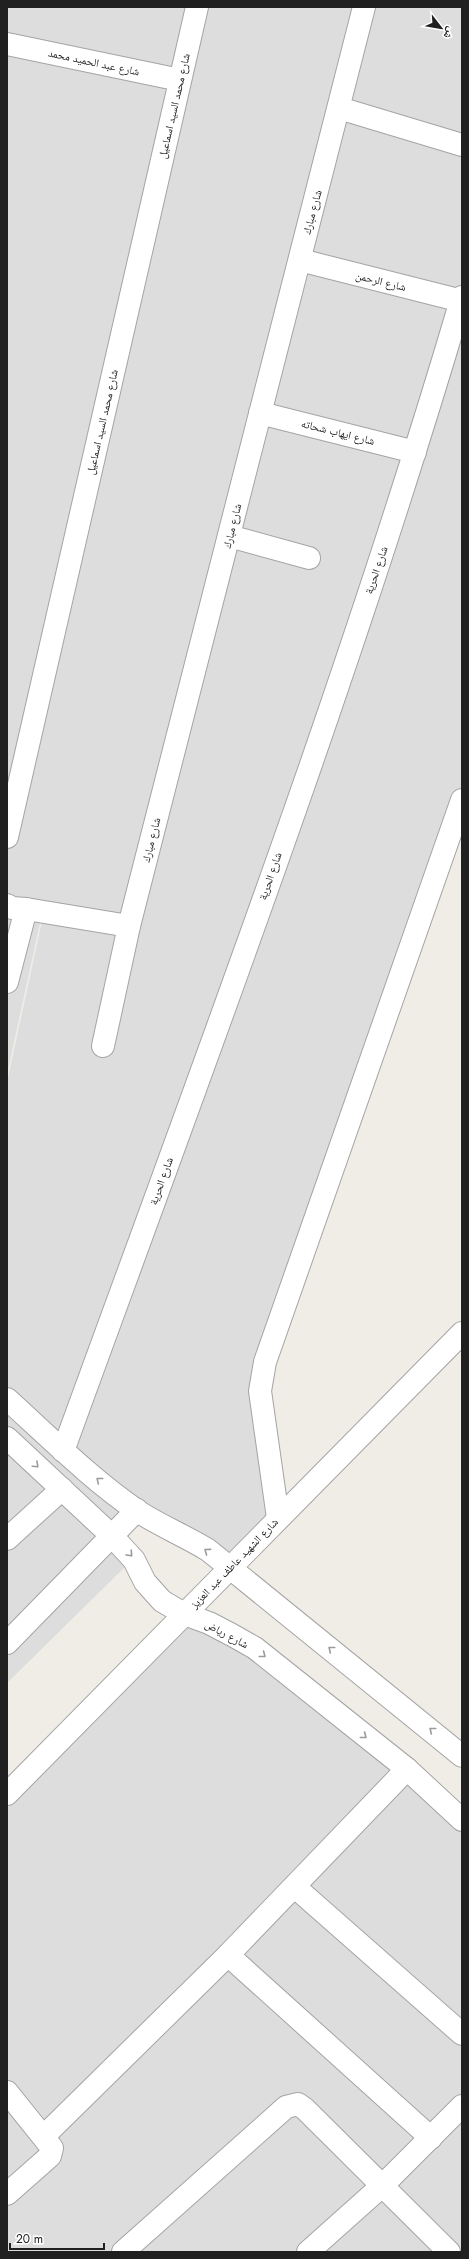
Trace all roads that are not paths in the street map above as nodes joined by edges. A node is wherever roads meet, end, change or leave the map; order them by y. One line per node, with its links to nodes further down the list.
1 (197, 7): 4 (street, شارع محمد السيد اسماعيل)
2 (364, 7): 5 (street, شارع مبارك)
3 (7, 44): 4 (street, شارع عبد الحميد محمد)
4 (180, 80): 14 (street, شارع محمد السيد اسماعيل)
5 (339, 108): 6 (street); 7 (street, شارع مبارك)
6 (462, 145)
7 (300, 260): 8 (street, شارع الرحمن); 9 (street, شارع مبارك)
8 (462, 300): 10 (street, شارع الحرية)
9 (260, 413): 10 (street, شارع ايهاب شحاته); 11 (street, شارع مبارك)
10 (415, 452): 22 (street, شارع الحرية)
11 (229, 536): 12 (street); 16 (street, شارع مبارك)
12 (309, 558)
13 (462, 800): 25 (street)
14 (7, 837)
15 (17, 907): 16 (street); 17 (street)
16 (129, 926): 18 (street, شارع مبارك)
17 (7, 982)
18 (103, 1046)
19 (462, 1333): 25 (street, شارع الشهيد عاطف عبد العزيز)
20 (7, 1399): 22 (street)
21 (7, 1438): 23 (street, شارع رياض, one-way to 23)
22 (63, 1451): 24 (street, one-way to 22)
23 (62, 1489): 26 (street, شارع رياض); 27 (street)
24 (137, 1510): 26 (street); 28 (street, one-way to 24)
25 (278, 1518): 28 (street, شارع الشهيد عاطف عبد العزيز)
26 (112, 1536): 29 (street, شارع رياض, one-way to 29); 30 (street)
27 (7, 1539)
28 (229, 1568): 29 (street, شارع الشهيد عاطف عبد العزيز); 31 (street, one-way to 28)
29 (184, 1614): 32 (street, شارع رياض, one-way to 32); 33 (street, شارع الشهيد عاطف عبد العزيز)
30 (7, 1643)
31 (462, 1756)
32 (407, 1769): 34 (street, شارع رياض); 35 (street)
33 (7, 1794)
34 (462, 1820)
35 (295, 1888): 36 (street); 37 (street)
36 (228, 1955): 40 (street); 41 (street)
37 (462, 2034)
38 (7, 2092): 40 (street)
39 (460, 2111): 41 (street)
40 (44, 2136): 43 (street)
41 (431, 2138): 42 (street)
42 (383, 2185): 44 (street); 45 (street); 46 (street)
43 (7, 2194)
44 (123, 2252)
45 (308, 2252)
46 (449, 2252)

